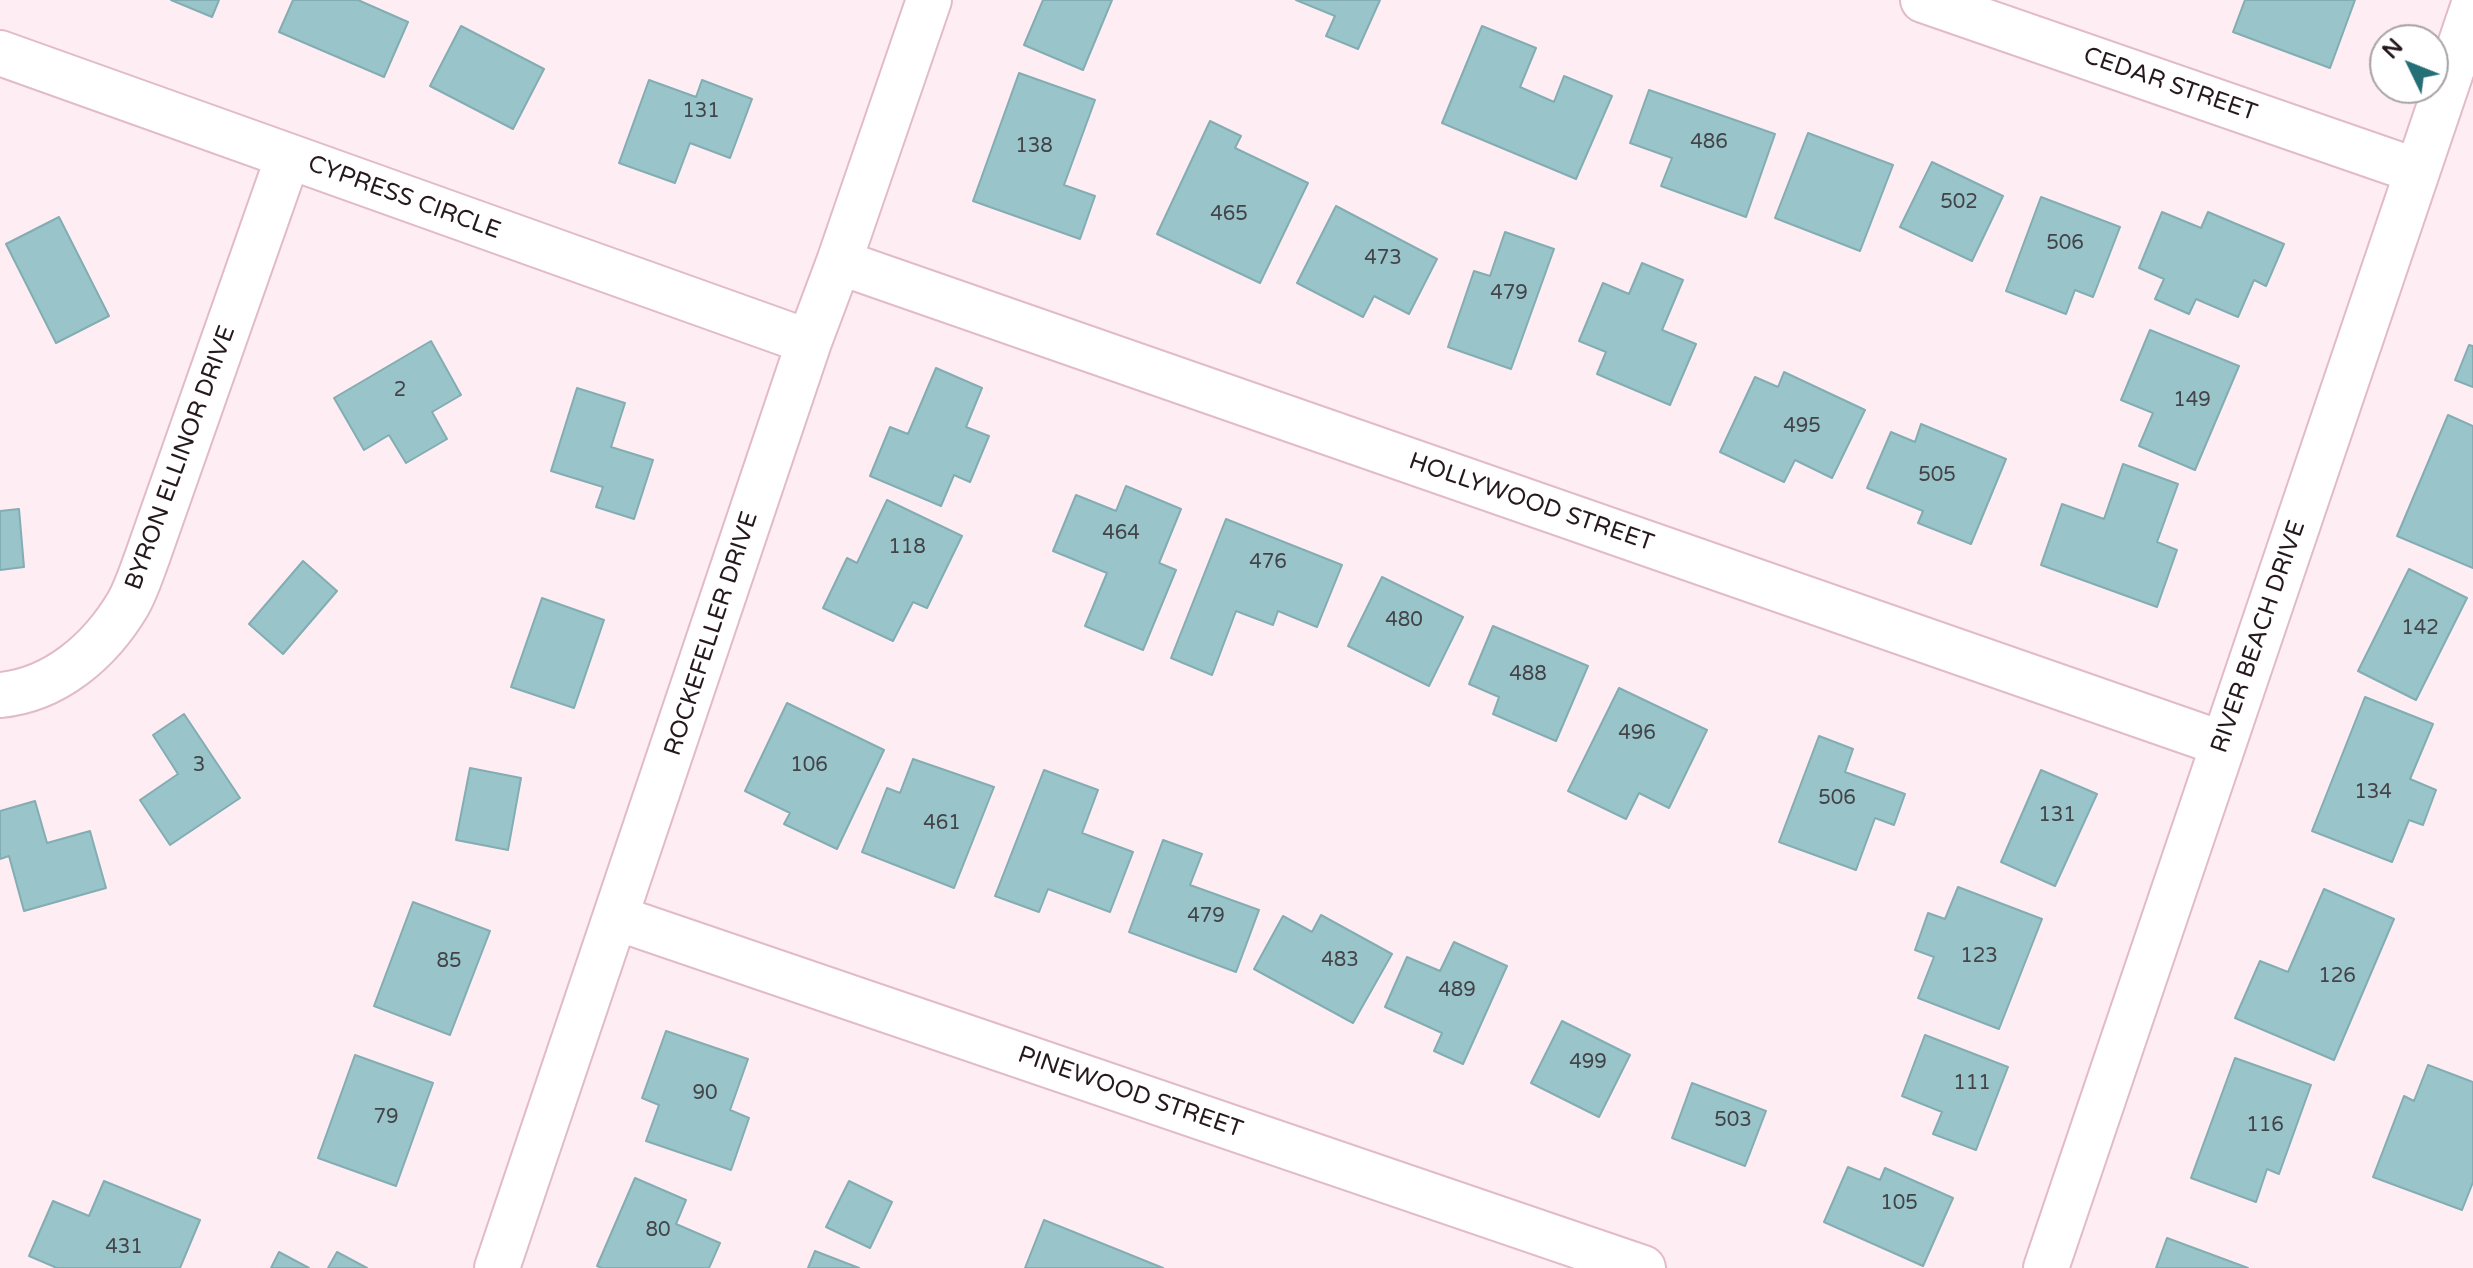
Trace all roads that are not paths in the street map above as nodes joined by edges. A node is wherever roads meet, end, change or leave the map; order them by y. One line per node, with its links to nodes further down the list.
1 (929, 0): 7 (street, ROCKEFELLER DRIVE)
2 (1923, 0): 6 (street, CEDAR STREET)
3 (2473, 7): 6 (street, RIVER BEACH DRIVE)
4 (0, 53): 5 (street, CYPRESS CIRCLE)
5 (288, 157): 8 (street, CYPRESS CIRCLE); 9 (street, BYRON ELLINOR DRIVE)
6 (2417, 171): 10 (street, RIVER BEACH DRIVE)
7 (839, 262): 8 (street, ROCKEFELLER DRIVE); 10 (street, HOLLYWOOD STREET)
8 (809, 342): 11 (street, ROCKEFELLER DRIVE)
9 (0, 695)
10 (2223, 744): 14 (street, RIVER BEACH DRIVE)
11 (617, 918): 12 (street, ROCKEFELLER DRIVE); 13 (street, PINEWOOD STREET)
12 (497, 1268)
13 (1643, 1268)
14 (2046, 1268)

